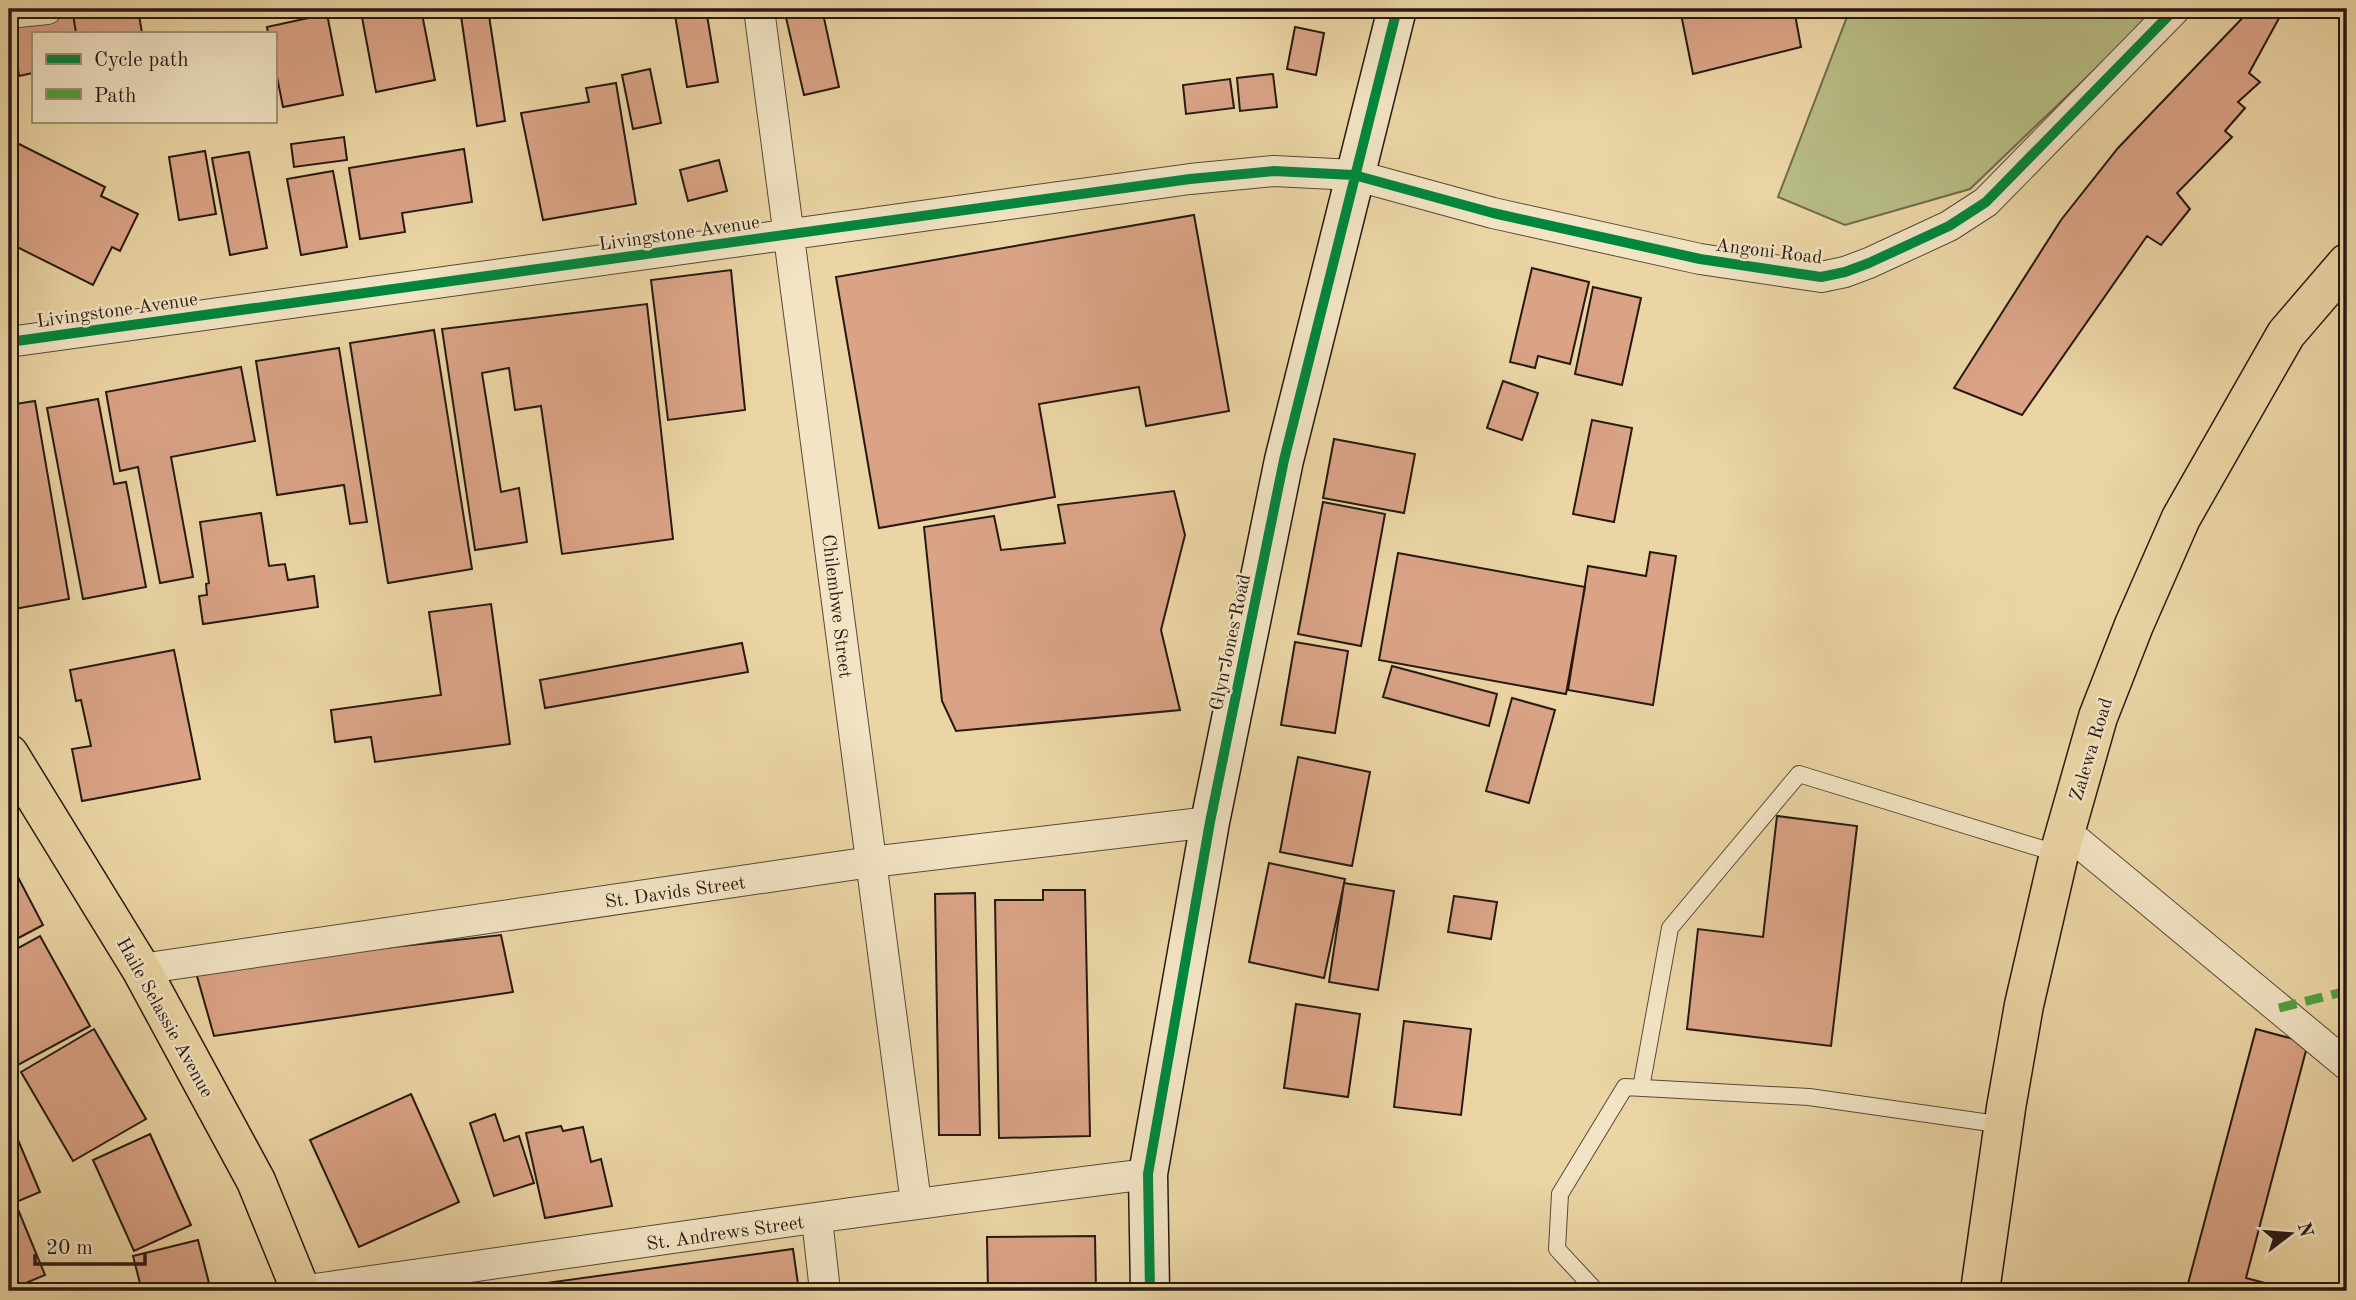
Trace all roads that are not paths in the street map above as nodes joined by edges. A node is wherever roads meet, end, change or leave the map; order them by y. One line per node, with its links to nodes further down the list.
1 (47, 9): 5 (street)
2 (759, 9): 7 (street, Chilembwe Street)
3 (1397, 9): 6 (street, Glyn Jones Road)
4 (2175, 9): 6 (street, Angoni Road)
5 (9, 13)
6 (1354, 175): 7 (street, Livingstone Avenue); 11 (street, Glyn Jones Road)
7 (789, 234): 9 (street, Livingstone Avenue); 13 (street, Chilembwe Street)
8 (2347, 263): 12 (highway, Zalewa Road)
9 (9, 342)
10 (9, 754): 14 (highway, Haile Selassie Avenue)
11 (1210, 822): 13 (street, St. Davids Street); 18 (street, Glyn Jones Road)
12 (2062, 843): 15 (street); 16 (lane); 17 (highway, Zalewa Road)
13 (871, 862): 14 (street, St. Davids Street); 19 (street, Chilembwe Street)
14 (141, 969): 21 (highway, Haile Selassie Avenue)
15 (2347, 1065)
16 (1641, 1088): 17 (lane); 24 (lane)
17 (2004, 1125): 25 (highway, Zalewa Road)
18 (1148, 1174): 19 (street, St. Andrews Street); 23 (street, Glyn Jones Road)
19 (916, 1203): 20 (street, St. Andrews Street)
20 (817, 1219): 21 (street, St. Andrews Street); 22 (street)
21 (301, 1291)
22 (825, 1291)
23 (1150, 1291)
24 (1597, 1291)
25 (1980, 1291)

